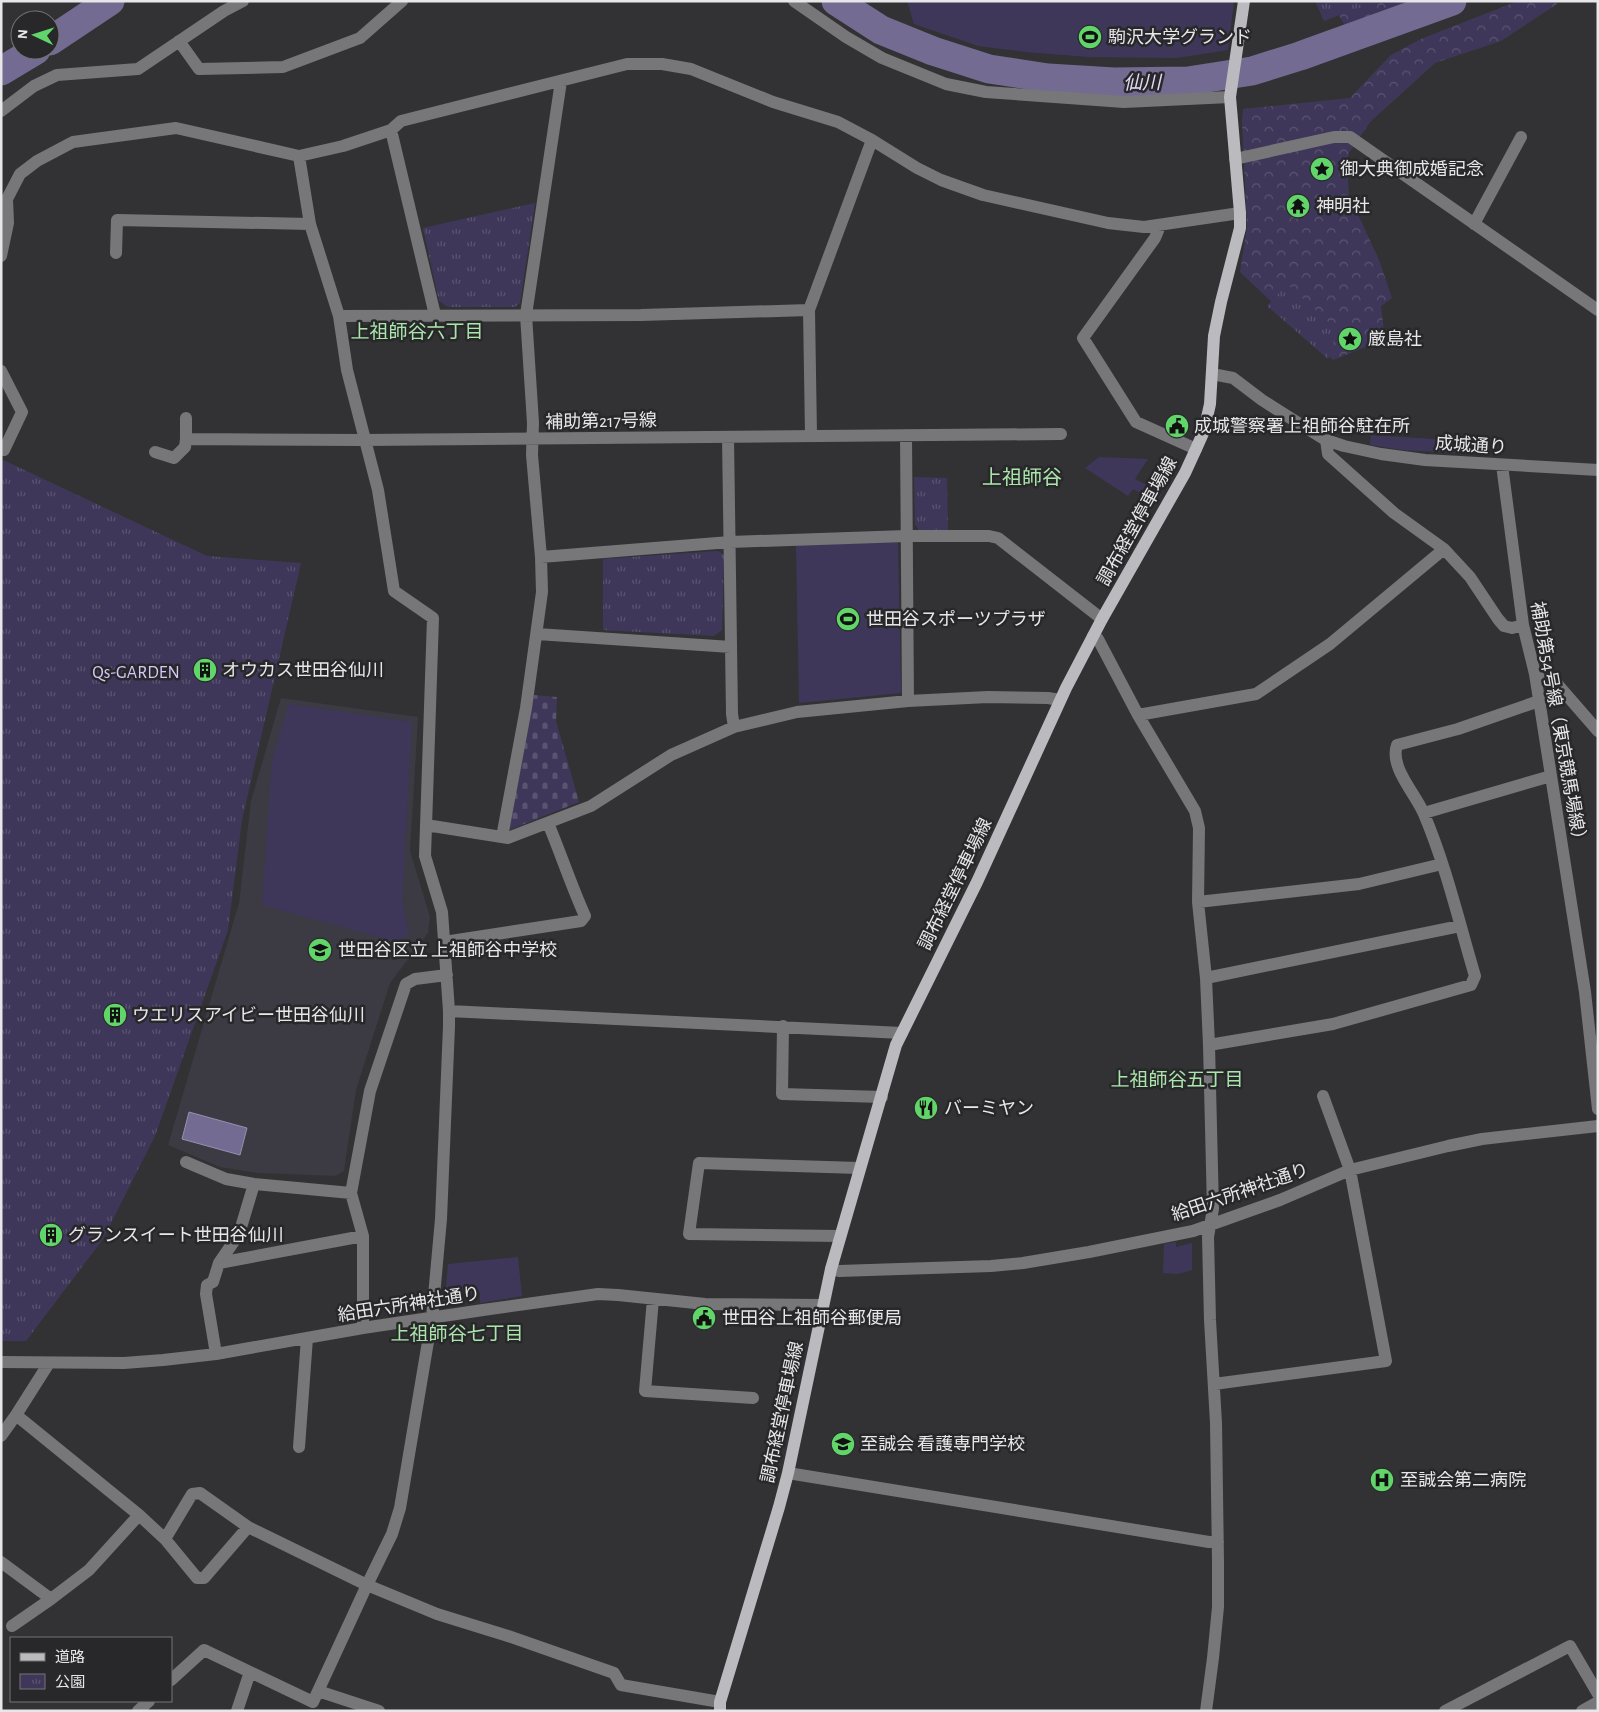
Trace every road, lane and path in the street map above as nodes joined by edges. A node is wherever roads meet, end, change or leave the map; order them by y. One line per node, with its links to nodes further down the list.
1 (243, 1): 5 (street)
2 (402, 1): 5 (street)
3 (794, 1): 7 (street)
4 (1244, 1): 7 (main road, 調布経堂停車場線)
5 (179, 41): 8 (street)
6 (561, 81): 9 (street); 11 (street); 24 (street)
7 (1230, 94): 13 (main road, 調布経堂停車場線)
8 (1, 111)
9 (391, 130): 12 (street); 23 (street)
10 (1522, 136): 17 (street)
11 (872, 140): 18 (street); 21 (street)
12 (299, 156): 14 (street); 16 (street)
13 (1235, 159): 15 (main road, 調布経堂停車場線); 17 (street)
14 (4, 198): 20 (street)
15 (1240, 212): 18 (street); 27 (main road, 調布経堂停車場線)
16 (310, 224): 19 (street); 25 (street)
17 (1474, 224): 22 (street)
18 (1160, 226): 37 (street)
19 (116, 253)
20 (1, 256)
21 (809, 310): 24 (street); 31 (street)
22 (1598, 310)
23 (435, 315): 24 (street); 25 (street)
24 (526, 315): 34 (street)
25 (339, 316): 35 (street)
26 (1, 371): 38 (street)
27 (1212, 374): 36 (street, 成城通り); 37 (main road, 調布経堂停車場線)
28 (186, 418): 33 (street)
29 (906, 434): 30 (street, 補助第217号線); 31 (street, 補助第217号線); 42 (street)
30 (1061, 434)
31 (811, 435): 32 (street, 補助第217号線)
32 (728, 437): 34 (street, 補助第217号線); 43 (street)
33 (186, 438): 35 (street, 補助第217号線); 39 (street)
34 (533, 439): 35 (street, 補助第217号線); 45 (street)
35 (364, 440): 61 (street)
36 (1326, 440): 40 (street, 成城通り); 44 (street)
37 (1196, 449): 46 (main road, 調布経堂停車場線)
38 (4, 450)
39 (155, 452)
40 (1502, 465): 41 (street, 成城通り); 47 (street, 補助第54号線（東京競馬場線）)
41 (1598, 470)
42 (906, 536): 43 (street); 46 (street); 53 (street)
43 (730, 542): 45 (street); 50 (street)
44 (1444, 549): 47 (street); 55 (street)
45 (542, 557): 48 (street)
46 (1102, 619): 49 (main road, 調布経堂停車場線)
47 (1523, 625): 51 (street, 補助第54号線（東京競馬場線）)
48 (537, 634): 50 (street); 62 (street)
49 (1093, 636): 52 (main road, 調布経堂停車場線); 55 (street)
50 (731, 646): 56 (street)
51 (1535, 674): 54 (street, 補助第54号線（東京競馬場線）); 57 (street)
52 (1060, 700): 53 (street); 73 (main road, 調布経堂停車場線)
53 (908, 701): 56 (street)
54 (1539, 701): 58 (street, 補助第54号線（東京競馬場線）); 59 (street)
55 (1138, 715): 64 (street)
56 (734, 727): 60 (street)
57 (1598, 731)
58 (1551, 776): 59 (street); 70 (street, 補助第54号線（東京競馬場線）)
59 (1424, 813): 63 (street)
60 (548, 823): 62 (street); 66 (street)
61 (426, 825): 62 (street); 66 (street)
62 (502, 837)
63 (1442, 864): 64 (street); 65 (street)
64 (1198, 902): 68 (street)
65 (1460, 926): 68 (street); 74 (street)
66 (444, 942): 67 (street)
67 (447, 975): 71 (street); 83 (street)
68 (1206, 978): 74 (street)
69 (1598, 989): 70 (street)
70 (1585, 992): 77 (street, 補助第54号線（東京競馬場線）)
71 (449, 1011): 72 (street); 91 (street)
72 (784, 1026): 73 (street); 76 (street)
73 (902, 1033): 76 (main road, 調布経堂停車場線)
74 (1209, 1046): 84 (street)
75 (1323, 1096): 81 (street)
76 (882, 1097): 80 (main road, 調布経堂停車場線)
77 (1598, 1109)
78 (1598, 1126): 81 (street, 給田六所神社通り)
79 (186, 1162): 82 (street)
80 (860, 1168): 86 (main road, 調布経堂停車場線); 86 (street)
81 (1350, 1170): 84 (street, 給田六所神社通り); 97 (street)
82 (254, 1184): 83 (street); 87 (street)
83 (351, 1193): 85 (street)
84 (1210, 1225): 88 (street, 給田六所神社通り); 97 (street)
85 (363, 1236): 87 (street); 92 (street)
86 (840, 1236): 88 (main road, 調布経堂停車場線)
87 (220, 1263): 94 (street)
88 (831, 1268): 90 (main road, 調布経堂停車場線)
89 (653, 1299): 90 (street, 給田六所神社通り); 91 (street, 給田六所神社通り); 98 (street)
90 (822, 1305): 102 (main road, 調布経堂停車場線)
91 (432, 1318): 92 (street, 給田六所神社通り); 108 (street)
92 (363, 1328): 93 (street, 給田六所神社通り)
93 (307, 1338): 94 (street, 給田六所神社通り); 101 (street)
94 (216, 1354): 96 (street, 給田六所神社通り)
95 (1, 1362): 96 (street, 給田六所神社通り)
96 (49, 1363): 99 (street)
97 (1214, 1384): 106 (street)
98 (753, 1398)
99 (16, 1415): 100 (street); 103 (street)
100 (1, 1436)
101 (299, 1447)
102 (788, 1473): 106 (street); 117 (main road, 調布経堂停車場線)
103 (139, 1516): 105 (street); 109 (street)
104 (248, 1527): 105 (street); 105 (street); 108 (street)
105 (165, 1539)
106 (1218, 1542): 121 (street)
107 (1, 1562): 109 (street)
108 (366, 1585): 113 (street); 117 (street)
109 (51, 1599): 110 (street)
110 (12, 1626)
111 (250, 1672): 112 (street); 113 (street); 119 (street)
112 (172, 1679)
113 (318, 1691): 120 (street)
114 (1598, 1694): 122 (street)
115 (148, 1702): 118 (street)
116 (1598, 1702): 123 (street)
117 (720, 1706)
118 (138, 1711)
119 (237, 1711)
120 (379, 1711)
121 (1206, 1711)
122 (1445, 1711)
123 (1582, 1711)

